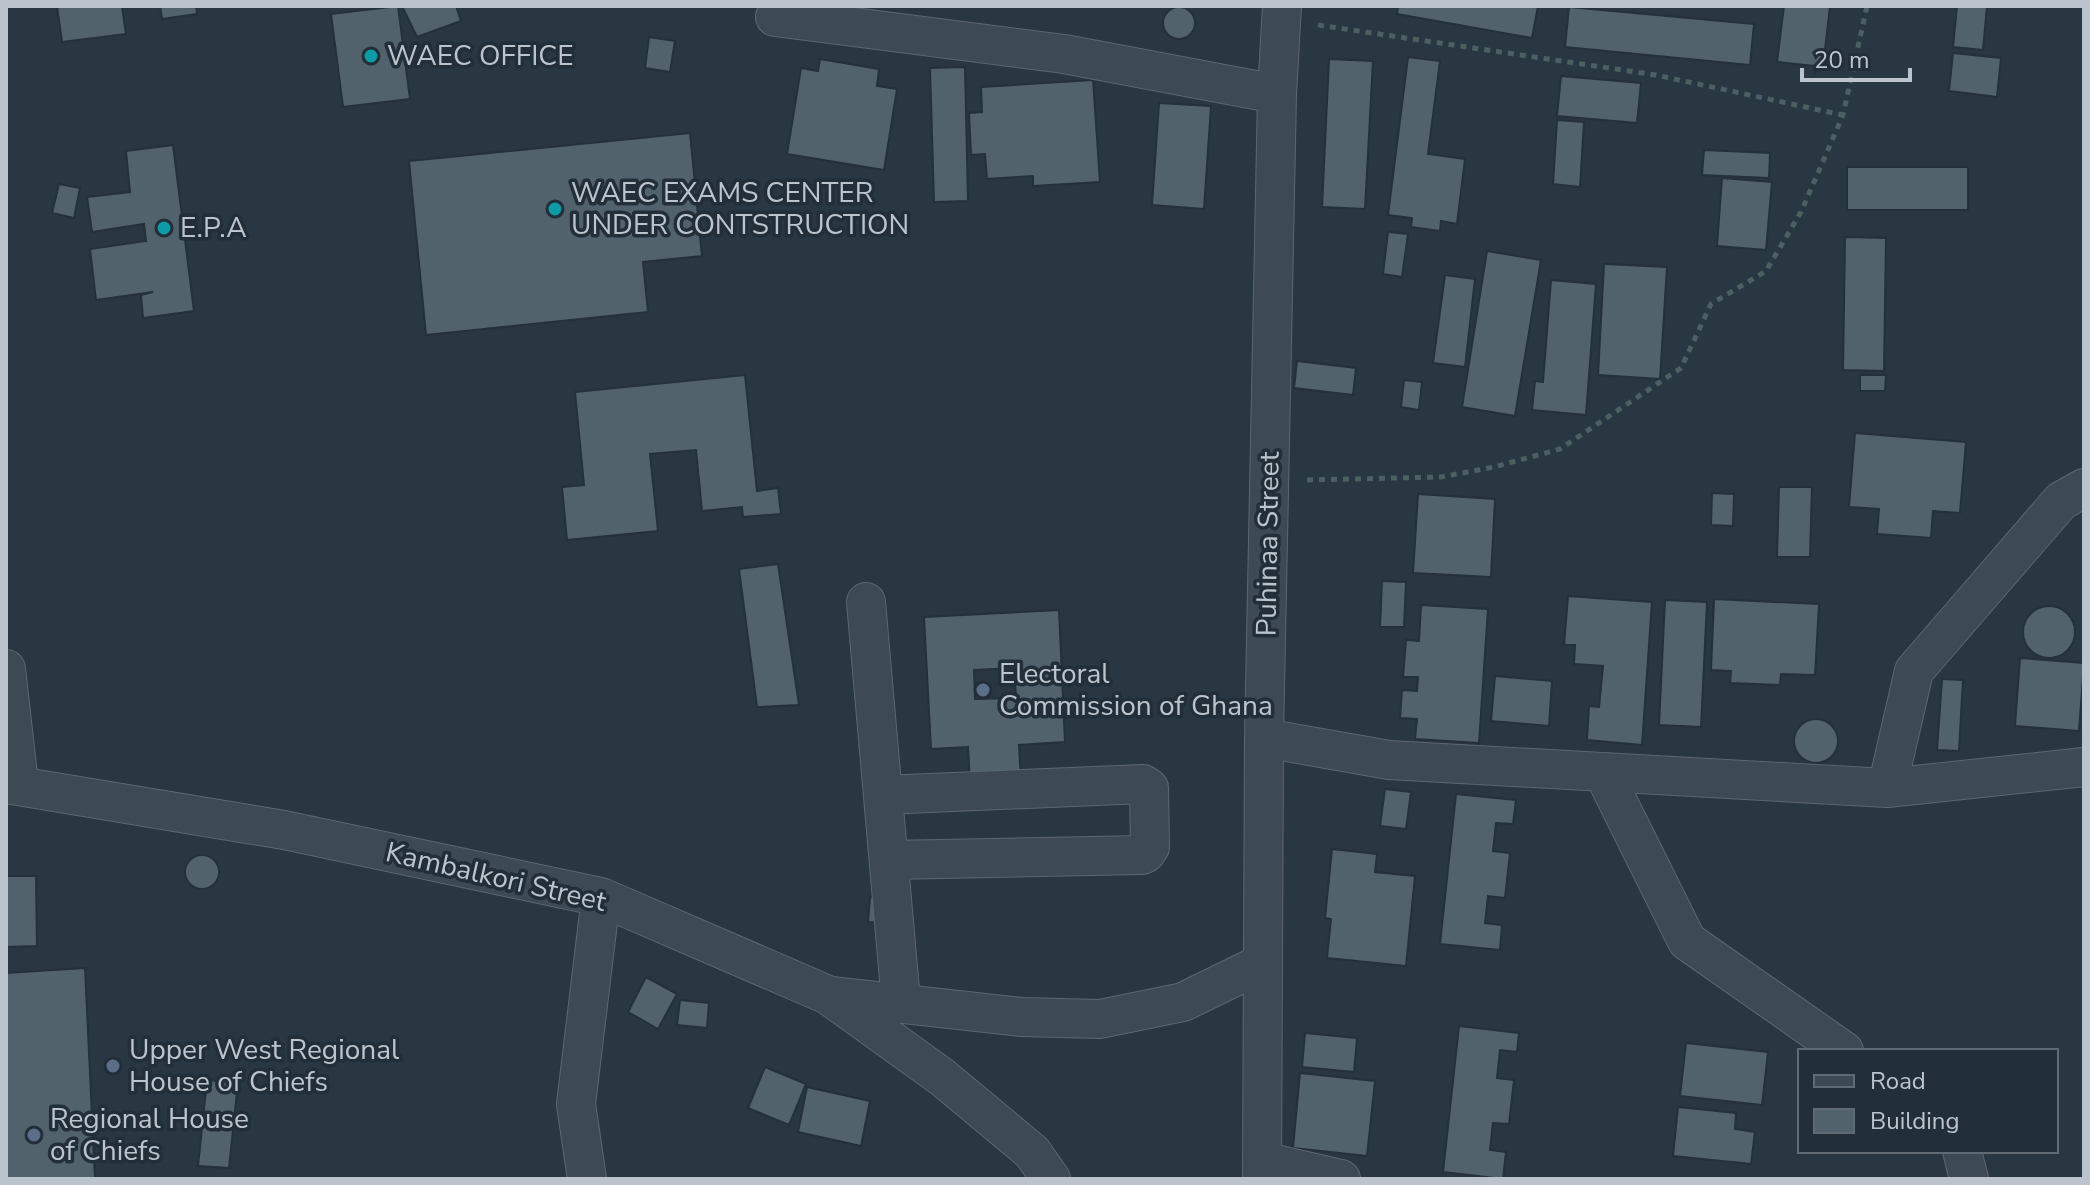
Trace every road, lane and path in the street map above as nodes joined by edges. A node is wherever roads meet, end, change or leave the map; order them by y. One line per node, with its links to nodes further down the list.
1 (1867, 6): 5 (path)
2 (1282, 13): 4 (street, Puhinaa Street); 5 (path)
3 (775, 17): 4 (street)
4 (1277, 94): 6 (street, Puhinaa Street)
5 (1843, 115): 6 (path)
6 (1269, 481): 10 (street, Puhinaa Street)
7 (2084, 488): 14 (street)
8 (866, 602): 15 (street)
9 (6, 669): 13 (street)
10 (1264, 738): 12 (street); 18 (street, Puhinaa Street)
11 (2084, 767): 14 (street)
12 (1603, 772): 14 (street); 21 (street)
13 (12, 784): 17 (street, Kambalkori Street)
14 (1887, 788)
15 (883, 795): 16 (street); 16 (street)
16 (889, 860): 20 (street)
17 (601, 897): 19 (street, Kambalkori Street); 24 (street)
18 (1263, 963): 20 (street); 23 (street, Puhinaa Street)
19 (828, 995): 20 (street); 25 (street, Kambalkori Street)
20 (901, 1002)
21 (1841, 1049)
22 (1962, 1153): 27 (street)
23 (1262, 1170): 26 (street)
24 (587, 1179)
25 (1051, 1179)
26 (1341, 1179)
27 (1969, 1179)

